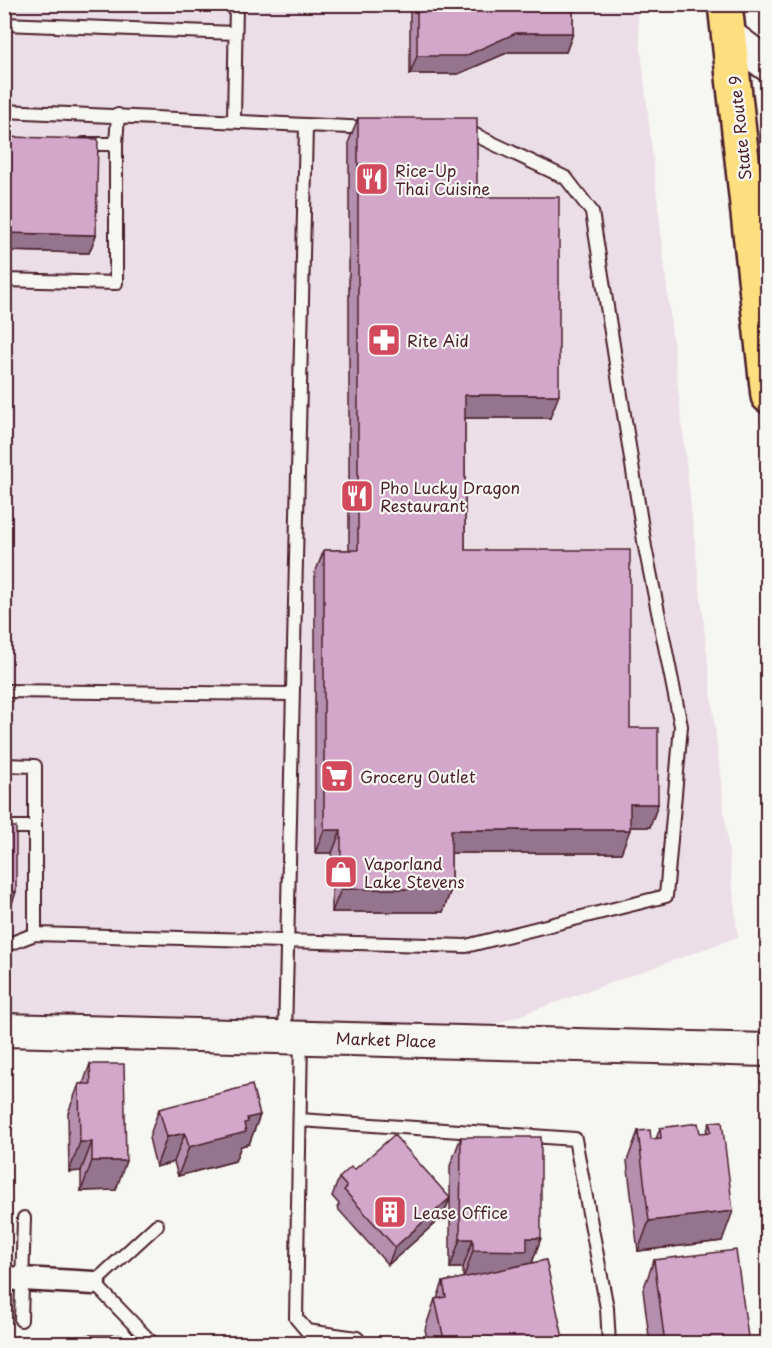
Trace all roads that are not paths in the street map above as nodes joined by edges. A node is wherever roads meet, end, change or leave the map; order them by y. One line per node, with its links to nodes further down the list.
1 (236, 4): 4 (lane)
2 (727, 20): 5 (street); 14 (main road, State Route 9)
3 (4, 24): 4 (lane)
4 (236, 33): 8 (lane)
5 (768, 65)
6 (4, 111): 7 (lane)
7 (118, 115): 8 (lane); 13 (lane)
8 (234, 120): 9 (lane)
9 (306, 126): 10 (lane); 18 (lane)
10 (387, 129)
11 (445, 131): 23 (lane)
12 (76, 144): 13 (lane)
13 (116, 144): 15 (lane)
14 (759, 223): 16 (main road, State Route 9)
15 (4, 280)
16 (768, 396)
17 (4, 691): 18 (lane)
18 (292, 694): 23 (lane)
19 (4, 765): 21 (lane)
20 (4, 826): 21 (lane)
21 (35, 826): 22 (lane)
22 (35, 934): 23 (lane); 24 (lane)
23 (286, 942): 26 (lane)
24 (4, 946)
25 (4, 1030): 26 (street, Market Place)
26 (293, 1036): 27 (street, Market Place); 28 (lane)
27 (768, 1050)
28 (300, 1120): 35 (lane); 36 (lane)
29 (24, 1218): 31 (lane)
30 (157, 1225): 32 (lane)
31 (13, 1278): 32 (street); 33 (lane)
32 (94, 1283): 34 (lane)
33 (21, 1320)
34 (150, 1341)
35 (362, 1344)
36 (609, 1344)

